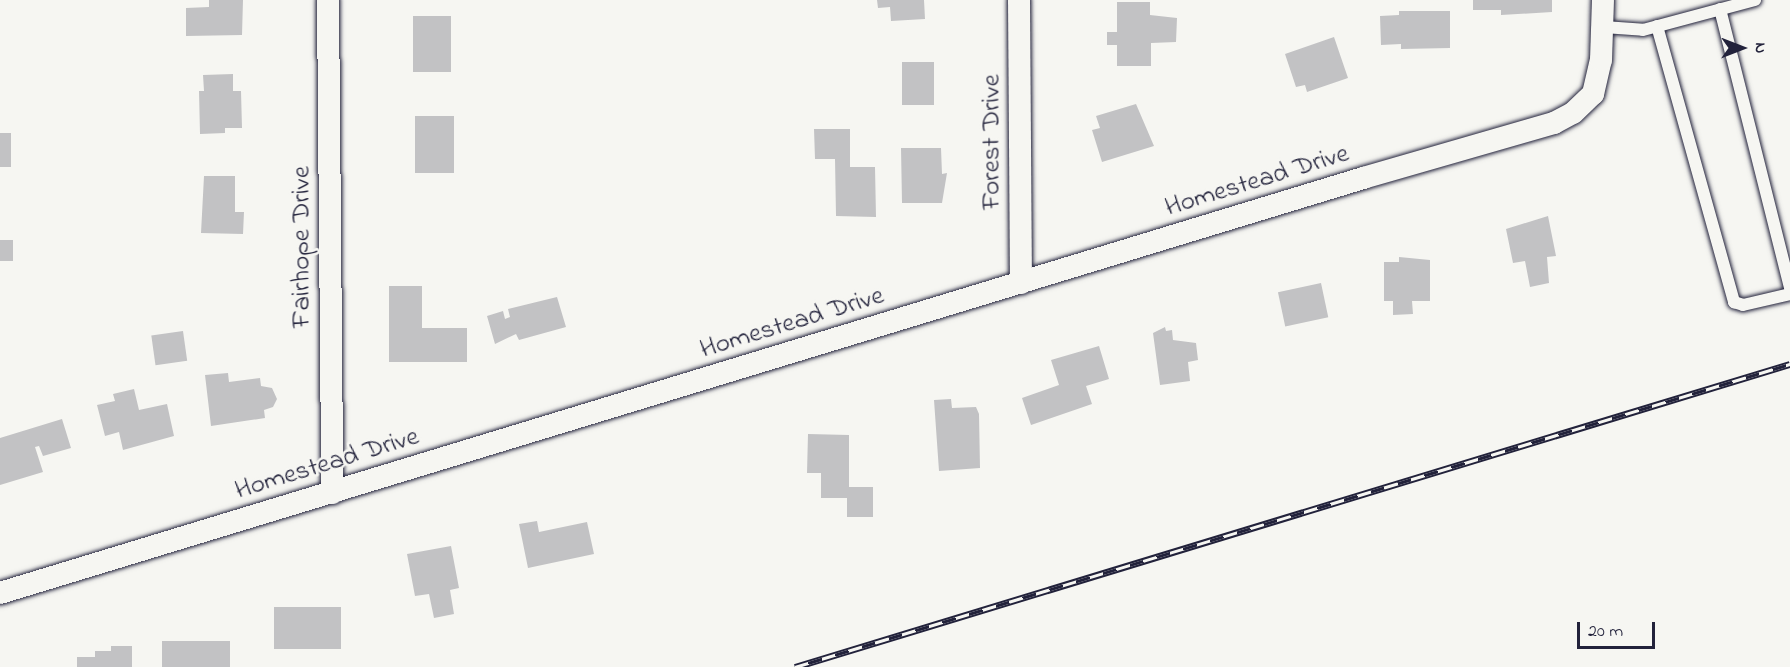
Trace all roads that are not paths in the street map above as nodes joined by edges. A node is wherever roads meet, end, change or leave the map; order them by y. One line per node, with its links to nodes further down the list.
1 (328, 0): 11 (street, Fairhope Drive)
2 (1019, 0): 8 (street, Forest Drive)
3 (1603, 0): 7 (street)
4 (1755, 0): 5 (lane)
5 (1720, 9): 6 (lane); 9 (lane)
6 (1657, 26): 7 (lane); 10 (lane)
7 (1604, 27): 8 (street, Homestead Drive)
8 (1022, 283): 11 (street, Homestead Drive)
9 (1790, 288)
10 (1790, 294)
11 (332, 493): 12 (street, Homestead Drive)
12 (0, 592)

